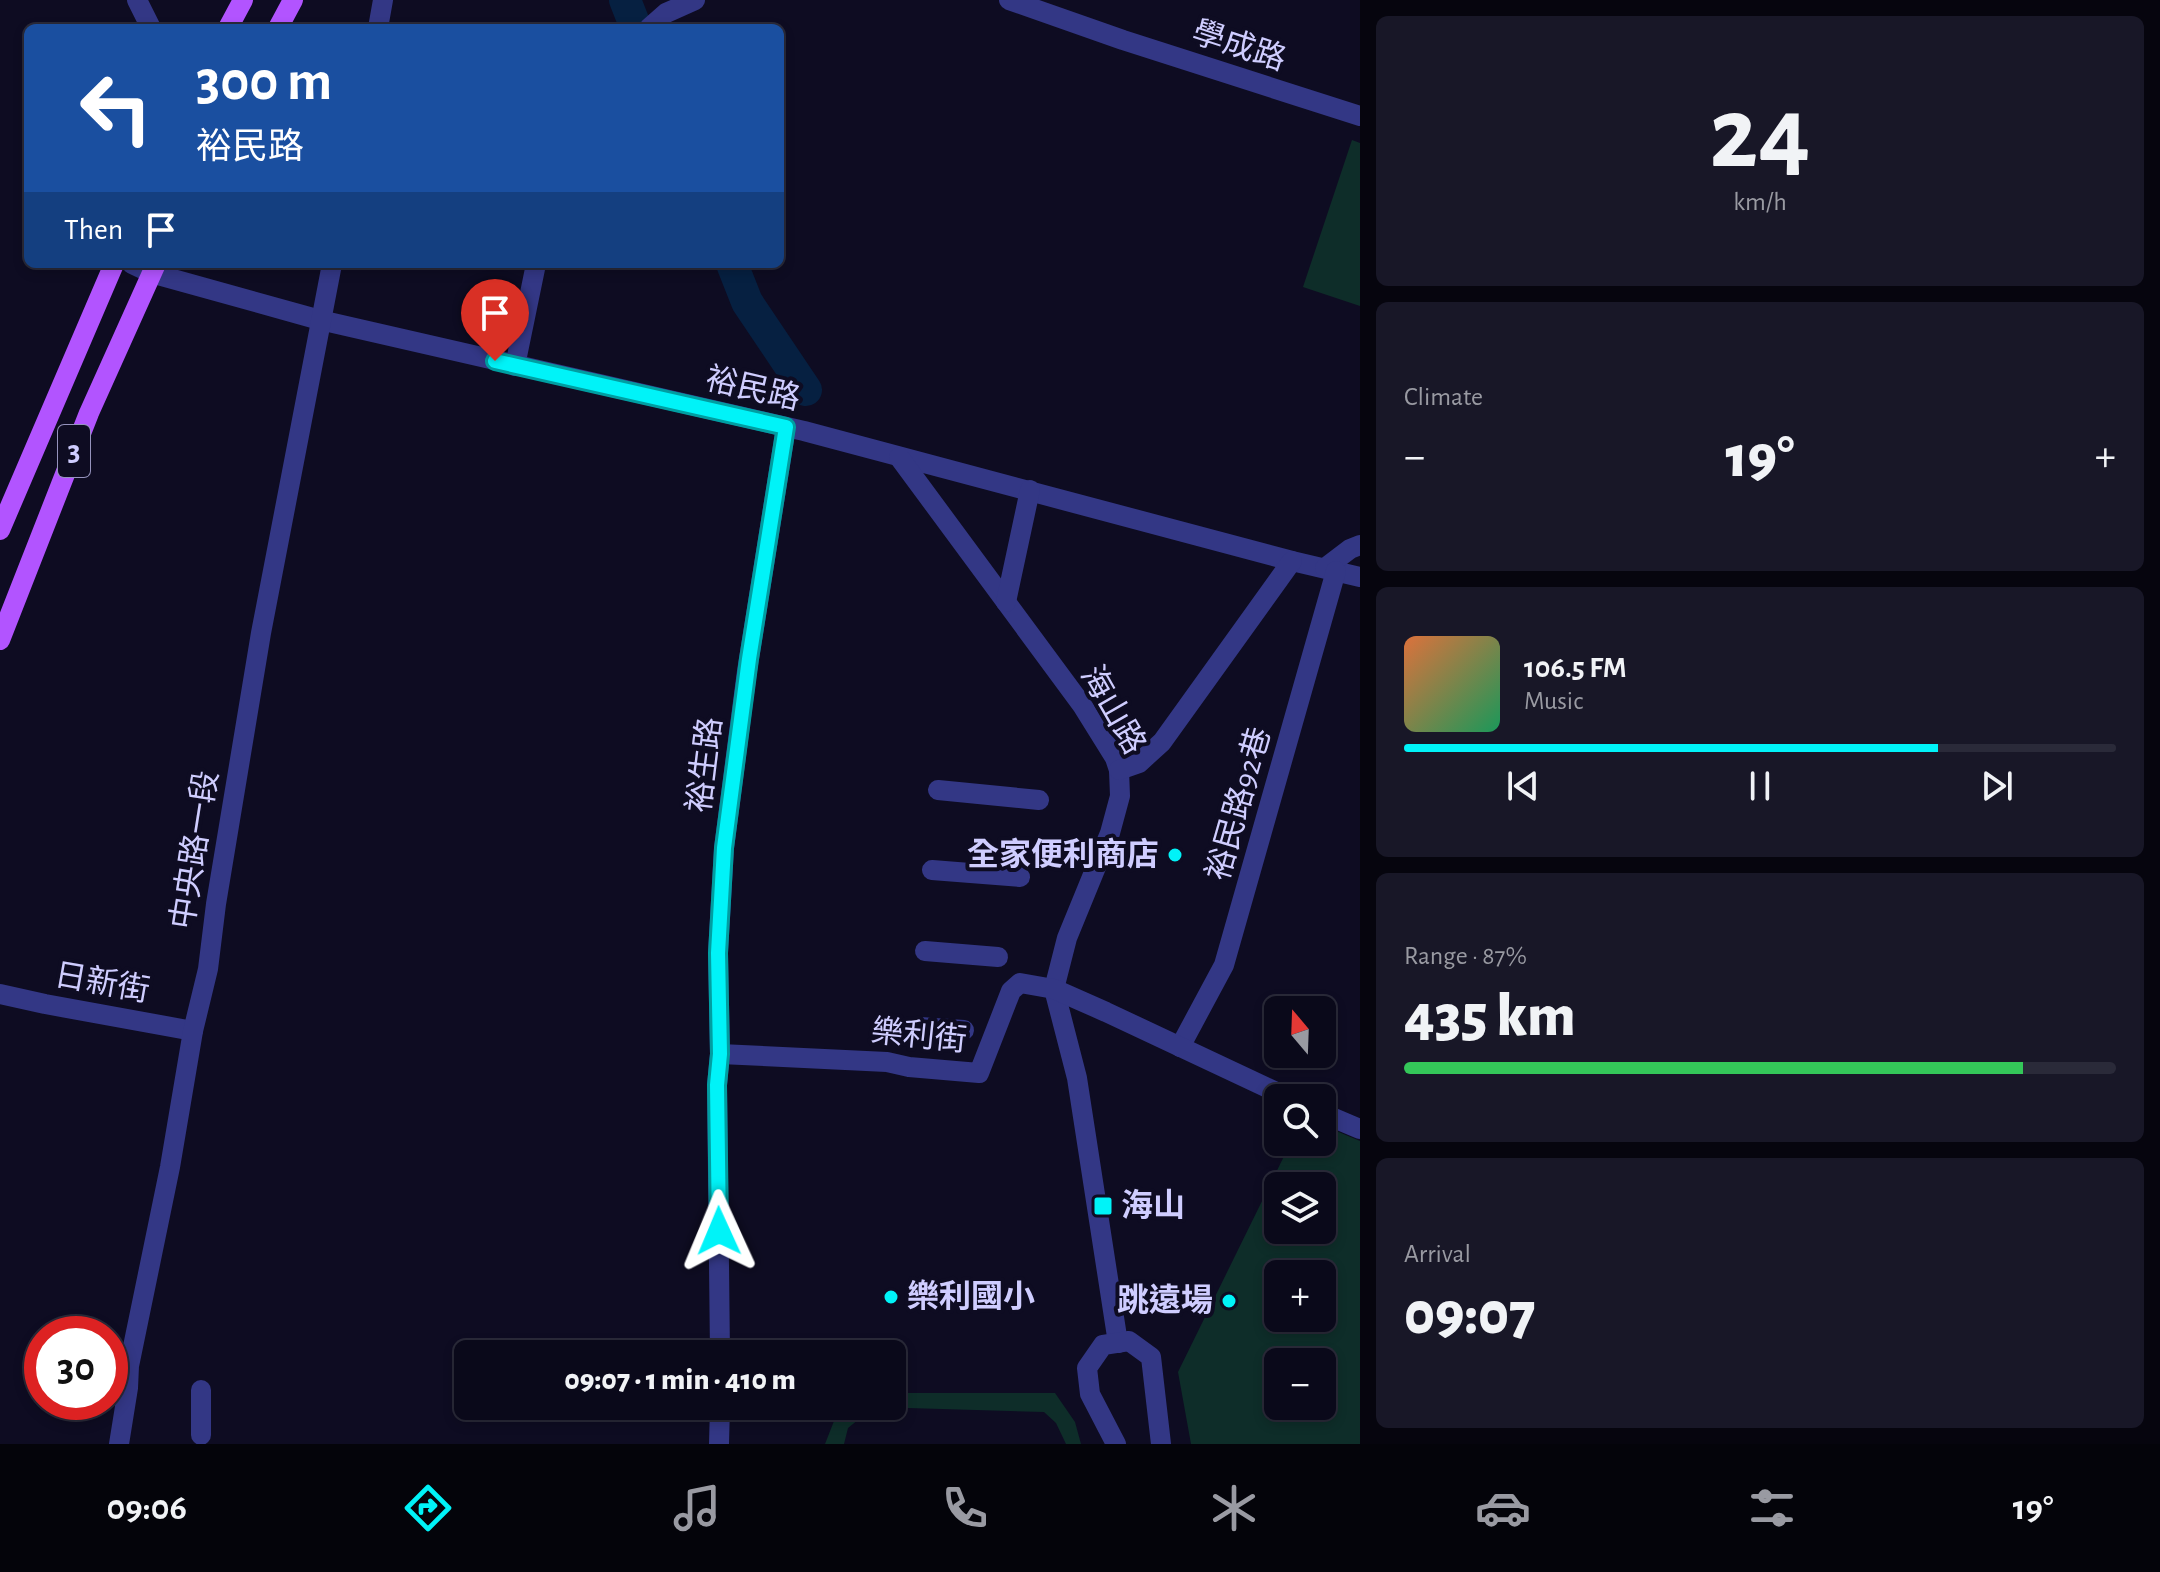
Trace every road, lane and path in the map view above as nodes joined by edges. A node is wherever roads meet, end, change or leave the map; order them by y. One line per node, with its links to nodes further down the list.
1 (137, 0): 8 (street)
2 (243, 0): 9 (main road)
3 (293, 0): 10 (main road)
4 (383, 0): 11 (street)
5 (695, 0): 7 (street)
6 (1009, 0): 12 (street, 學成路)
7 (657, 17)
8 (149, 24)
9 (230, 24)
10 (280, 24)
11 (379, 24)
12 (1360, 116)
13 (112, 268): 22 (main road, 3)
14 (153, 268): 17 (street, 裕民路); 28 (main road, 3)
15 (331, 268): 17 (street, 中央路一段)
16 (535, 268): 18 (street)
17 (320, 320): 18 (street, 裕民路); 40 (street, 中央路一段)
18 (515, 366): 19 (street, 裕民路)
19 (786, 427): 20 (street, 裕民路); 42 (street, 裕生路)
20 (899, 457): 21 (street, 裕民路); 27 (street, 海山路)
21 (1030, 490): 24 (street, 裕民路); 27 (street)
22 (0, 530)
23 (1360, 545): 25 (street)
24 (1292, 561): 25 (street, 裕民路); 29 (street)
25 (1331, 569): 26 (street, 裕民路); 41 (street, 裕民路92巷)
26 (1360, 577)
27 (1006, 602): 29 (street, 海山路)
28 (0, 640)
29 (1119, 770): 36 (street, 海山路)
30 (938, 790): 31 (street)
31 (1039, 800)
32 (932, 870): 33 (street)
33 (1020, 877)
34 (925, 951): 35 (street)
35 (998, 957)
36 (1054, 989): 41 (street); 42 (street, 樂利街); 47 (street, 海山路)
37 (0, 994): 40 (street, 日新街)
38 (920, 1027): 39 (street)
39 (964, 1030)
40 (193, 1031): 51 (street, 中央路一段)
41 (1180, 1047): 43 (street)
42 (720, 1054): 46 (street, 裕生路)
43 (1264, 1086)
44 (1336, 1119): 45 (street)
45 (1360, 1129)
46 (720, 1340)
47 (1118, 1343): 53 (street); 54 (street)
48 (201, 1390): 50 (street)
49 (720, 1420): 52 (street)
50 (201, 1435)
51 (119, 1444)
52 (719, 1444)
53 (1116, 1444)
54 (1161, 1444)

